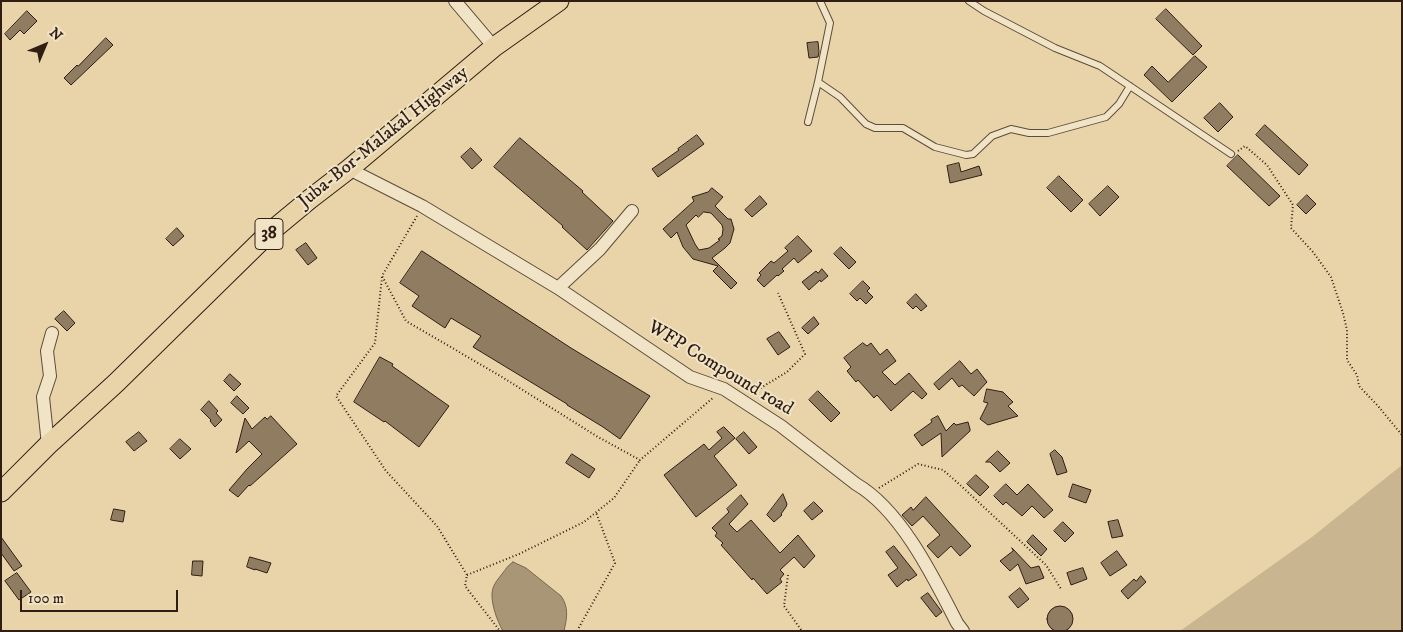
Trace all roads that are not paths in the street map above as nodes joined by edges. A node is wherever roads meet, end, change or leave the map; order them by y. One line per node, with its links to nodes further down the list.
1 (455, 1): 5 (street)
2 (558, 1): 5 (main road, Juba-Bor-Malakal Highway / 38)
3 (820, 1): 6 (lane)
4 (969, 1): 7 (lane)
5 (494, 47): 10 (main road, Juba-Bor-Malakal Highway / 38)
6 (818, 82): 7 (lane); 8 (lane)
7 (1130, 86): 9 (lane)
8 (808, 122)
9 (1231, 154)
10 (349, 169): 12 (street, WFP Compound road); 14 (main road, Juba-Bor-Malakal Highway / 38)
11 (632, 211): 12 (street)
12 (558, 288): 16 (street, WFP Compound road)
13 (52, 332): 14 (street)
14 (48, 445): 15 (main road, Juba-Bor-Malakal Highway / 38)
15 (1, 492)
16 (963, 631)

